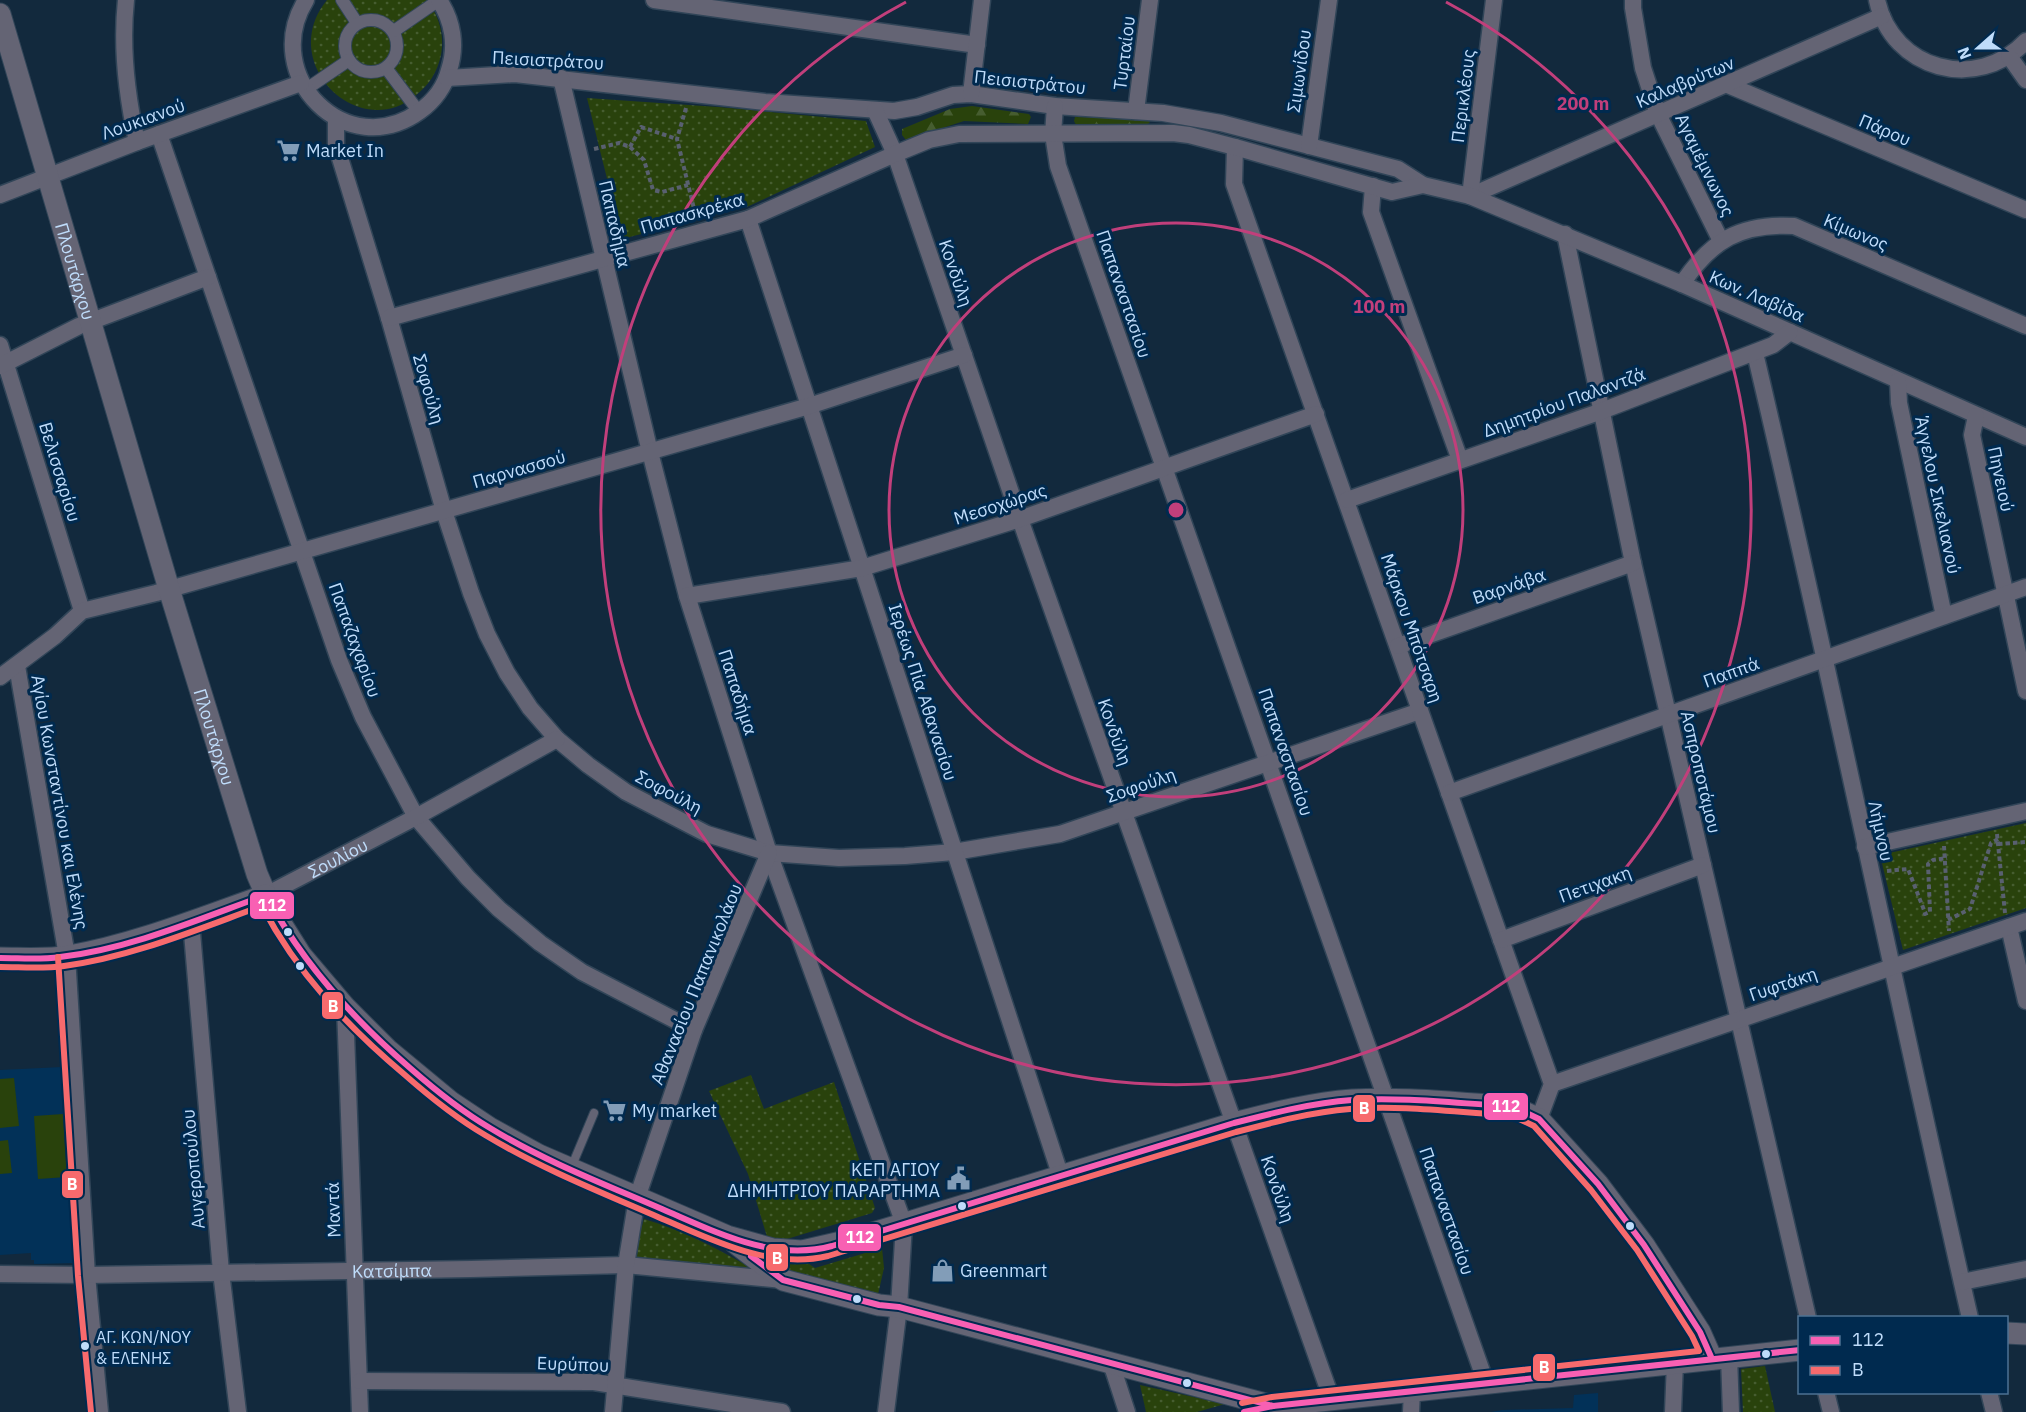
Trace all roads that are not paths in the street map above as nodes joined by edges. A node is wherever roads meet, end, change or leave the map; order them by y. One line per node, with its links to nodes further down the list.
1 (126, 0): 34 (street)
2 (306, 0): 24 (street)
3 (342, 0): 13 (street)
4 (439, 0): 14 (street); 20 (street)
5 (654, 0): 16 (street)
6 (982, 0): 16 (street)
7 (1150, 0): 28 (street, Τυρταίου)
8 (1329, 0): 35 (street, Σιμωνίδου)
9 (1494, 0): 42 (street, Περικλέους)
10 (1633, 0): 30 (street, Αγαμέμνωνος)
11 (1879, 8): 17 (street); 23 (street, Καλαβρύτων)
12 (1, 20): 38 (street, Πλουτάρχου)
13 (357, 23): 14 (street); 18 (street)
14 (394, 31): 19 (street)
15 (2026, 41): 17 (street)
16 (976, 45): 25 (street)
17 (2009, 56): 22 (street)
18 (349, 60): 19 (street); 24 (street)
19 (386, 68): 29 (street)
20 (447, 78): 21 (street, Πεισιστράτου); 29 (street)
21 (561, 78): 27 (street, Πεισιστράτου); 47 (street, Παπαδήμα)
22 (2026, 80)
23 (1728, 85): 30 (street, Καλαβρύτων); 43 (street, Πάρου)
24 (303, 86): 31 (street); 32 (street, Λουκιανού)
25 (971, 94): 26 (street, Πεισιστράτου); 27 (street, Πεισιστράτου)
26 (1055, 106): 28 (street, Πεισιστράτου); 33 (street, Παπαναστασίου)
27 (875, 110): 37 (street, Κονδύλη)
28 (1136, 111): 35 (street, Πεισιστράτου)
29 (419, 112): 31 (street)
30 (1658, 114): 42 (street, Καλαβρύτων); 46 (street, Αγαμέμνωνος)
31 (336, 117): 50 (street, Σοφούλη)
32 (159, 134): 34 (street, Λουκιανού); 48 (street, Παπαζαχαρίου)
33 (1053, 134): 36 (street, Παπασκρέκα); 37 (street, Παπασκρέκα); 66 (street, Παπαναστασίου)
34 (137, 142): 38 (street, Λουκιανού)
35 (1309, 146): 39 (street, Πεισιστράτου)
36 (1235, 147): 40 (street, Παπασκρέκα); 61 (street, Μάρκου Μπότσαρη)
37 (895, 154): 44 (street, Παπασκρέκα); 56 (street, Κονδύλη)
38 (48, 176): 41 (street, Λουκιανού); 51 (street, Πλουτάρχου)
39 (1422, 185): 40 (street, Παπασκρέκα); 42 (street, Κων. Λαβίδα)
40 (1373, 186): 65 (street)
41 (0, 195)
42 (1470, 196): 45 (street, Κων. Λαβίδα)
43 (2026, 210)
44 (748, 219): 47 (street, Παπασκρέκα); 59 (street, Ιερέως Πία Αθανασίου)
45 (1564, 234): 49 (street, Κων. Λαβίδα); 60 (street, Ασπροποτάμου)
46 (1721, 241): 49 (street, Κίμωνος); 52 (street, Κίμωνος)
47 (603, 258): 50 (street, Παπασκρέκα); 64 (street, Παπαδήμα)
48 (208, 277): 51 (street); 70 (street, Παπαζαχαρίου)
49 (1682, 284): 53 (street, Κων. Λαβίδα)
50 (389, 318): 68 (street, Σοφούλη)
51 (90, 322): 57 (street); 74 (street, Πλουτάρχου)
52 (2026, 326)
53 (1790, 332): 55 (street, Δημητρίου Παλαντζά); 58 (street, Κων. Λαβίδα)
54 (0, 345): 57 (street, Βελισσαρίου)
55 (1755, 353): 60 (street, Δημητρίου Παλαντζά); 80 (street, Λήμνου)
56 (964, 355): 59 (street, Παρνασσού); 69 (street, Κονδύλη)
57 (3, 365): 77 (street, Βελισσαρίου)
58 (1898, 381): 62 (street, Κων. Λαβίδα); 78 (street, Άγγελου Σικελιανού)
59 (809, 406): 64 (street, Παρνασσού); 72 (street, Ιερέως Πία Αθανασίου)
60 (1602, 411): 65 (street, Δημητρίου Παλαντζά); 71 (street, Ασπροποτάμου)
61 (1316, 414): 66 (street, Μεσοχώρας); 67 (street, Μάρκου Μπότσαρη)
62 (1976, 416): 63 (street, Κων. Λαβίδα); 75 (street, Πηνειού)
63 (2026, 437)
64 (650, 452): 68 (street, Παρνασσού); 76 (street, Παπαδήμα)
65 (1460, 460): 67 (street, Δημητρίου Παλαντζά)
66 (1164, 468): 69 (street, Μεσοχώρας); 87 (street, Παπαναστασίου)
67 (1347, 500): 79 (street, Μάρκου Μπότσαρη)
68 (444, 511): 70 (street, Παρνασσού); 86 (street, Σοφούλη)
69 (1020, 519): 72 (street, Μεσοχώρας); 89 (street, Κονδύλη)
70 (303, 551): 74 (street, Παρνασσού); 91 (street, Παπαζαχαρίου)
71 (1633, 563): 79 (street, Βαρνάβα); 85 (street, Ασπροποτάμου)
72 (862, 568): 76 (street, Μεσοχώρας); 93 (street, Ιερέως Πία Αθανασίου)
73 (2026, 586): 75 (street, Παππά)
74 (169, 589): 77 (street, Παρνασσού); 96 (street, Πλουτάρχου)
75 (2005, 594): 78 (street, Παππά); 83 (street, Πηνειού)
76 (687, 596): 94 (street, Παπαδήμα)
77 (82, 611): 81 (street)
78 (1944, 616): 80 (street, Παππά)
79 (1398, 646): 84 (street, Μάρκου Μπότσαρη)
80 (1824, 659): 85 (street, Παππά); 92 (street, Λήμνου)
81 (17, 666): 82 (street); 101 (street, Αγίου Κωνσταντίνου και Ελένης)
82 (0, 677)
83 (2026, 691)
84 (1420, 711): 87 (street, Σοφούλη); 88 (street, Μάρκου Μπότσαρη)
85 (1668, 716): 88 (street, Παππά); 95 (street, Ασπροποτάμου)
86 (557, 739): 91 (street, Σουλίου); 94 (street, Σοφούλη)
87 (1269, 762): 89 (street, Σοφούλη); 109 (street, Παπαναστασίου)
88 (1449, 793): 100 (street, Μάρκου Μπότσαρη)
89 (1122, 811): 93 (street, Σοφούλη); 112 (street, Κονδύλη)
90 (2026, 811): 92 (street)
91 (416, 817): 96 (street, Σουλίου); 107 (street, Παπαζαχαρίου)
92 (1865, 847): 103 (street, Λήμνου)
93 (954, 852): 94 (street, Σοφούλη); 114 (street, Ιερέως Πία Αθανασίου)
94 (769, 854): 107 (street, Αθανασίου Παπανικολάου); 116 (street, Παπαδήμα)
95 (1702, 865): 100 (street, Πετιχακη); 106 (street, Ασπροποτάμου)
96 (266, 895): 97 (street, Σουλίου); 105 (street, Πλουτάρχου)
97 (191, 921): 101 (street, Σουλίου); 121 (street, Αυγεροπούλου)
98 (2026, 921): 99 (street, Γυφτάκη)
99 (2009, 927): 103 (street, Γυφτάκη); 104 (street)
100 (1501, 940): 108 (street, Μάρκου Μπότσαρη)
101 (67, 956): 102 (street, Σουλίου); 123 (street, Αγίου Κωνσταντίνου και Ελένης)
102 (0, 958)
103 (1893, 967): 106 (street, Γυφτάκη); 125 (street, Λήμνου)
104 (2026, 1001)
105 (345, 1007): 113 (street, Πλουτάρχου); 120 (street, Μαντά)
106 (1738, 1020): 108 (street, Γυφτάκη); 127 (street, Ασπροποτάμου)
107 (694, 1030): 115 (street, Αθανασίου Παπανικολάου)
108 (1552, 1084): 111 (street)
109 (1387, 1099): 111 (street); 112 (street); 136 (street, Παπαναστασίου)
110 (594, 1113): 113 (lane)
111 (1539, 1119): 132 (street)
112 (1234, 1123): 114 (street); 141 (street, Κονδύλη)
113 (571, 1169): 115 (street, Πλουτάρχου)
114 (1061, 1177): 116 (street)
115 (637, 1198): 117 (street, Πλουτάρχου); 118 (street, Αθανασίου Παπανικολάου)
116 (904, 1224): 117 (street); 126 (street, Παπαδήμα)
117 (726, 1236): 124 (street, Κατσίμπα)
118 (626, 1264): 120 (street, Κατσίμπα); 124 (street, Κατσίμπα); 137 (street, Αθανασίου Παπανικολάου)
119 (2026, 1269): 125 (street)
120 (354, 1270): 121 (street, Κατσίμπα); 135 (street, Μαντά)
121 (221, 1272): 123 (street, Κατσίμπα); 144 (street, Αυγεροπούλου)
122 (0, 1274): 123 (street, Κατσίμπα)
123 (87, 1275): 143 (street, Αγίου Κωνσταντίνου και Ελένης)
124 (783, 1280): 126 (street, Κατσίμπα)
125 (1962, 1282): 128 (street, Λήμνου)
126 (899, 1307): 134 (street, Κατσίμπα); 148 (street, Παπαδήμα)
127 (1808, 1316)
128 (1970, 1316)
129 (2008, 1333): 130 (street)
130 (2026, 1334)
131 (1798, 1350): 132 (street)
132 (1721, 1358): 133 (street); 153 (street)
133 (1675, 1362): 136 (street); 152 (street)
134 (1111, 1363): 142 (street, Κατσίμπα); 149 (street)
135 (360, 1381): 137 (street, Ευρύπου); 145 (street, Μαντά)
136 (1486, 1383): 138 (street)
137 (615, 1385): 146 (street, Αθανασίου Παπανικολάου); 147 (street, Ευρύπου)
138 (1412, 1391): 141 (street); 151 (street)
139 (1826, 1394): 154 (street)
140 (1990, 1394): 155 (street)
141 (1332, 1400): 142 (street)
142 (1273, 1406): 150 (street)
143 (100, 1412)
144 (238, 1412)
145 (360, 1412)
146 (613, 1412)
147 (782, 1412)
148 (886, 1412)
149 (1126, 1412)
150 (1244, 1412)
151 (1411, 1412)
152 (1673, 1412)
153 (1731, 1412)
154 (1831, 1412)
155 (1994, 1412)

